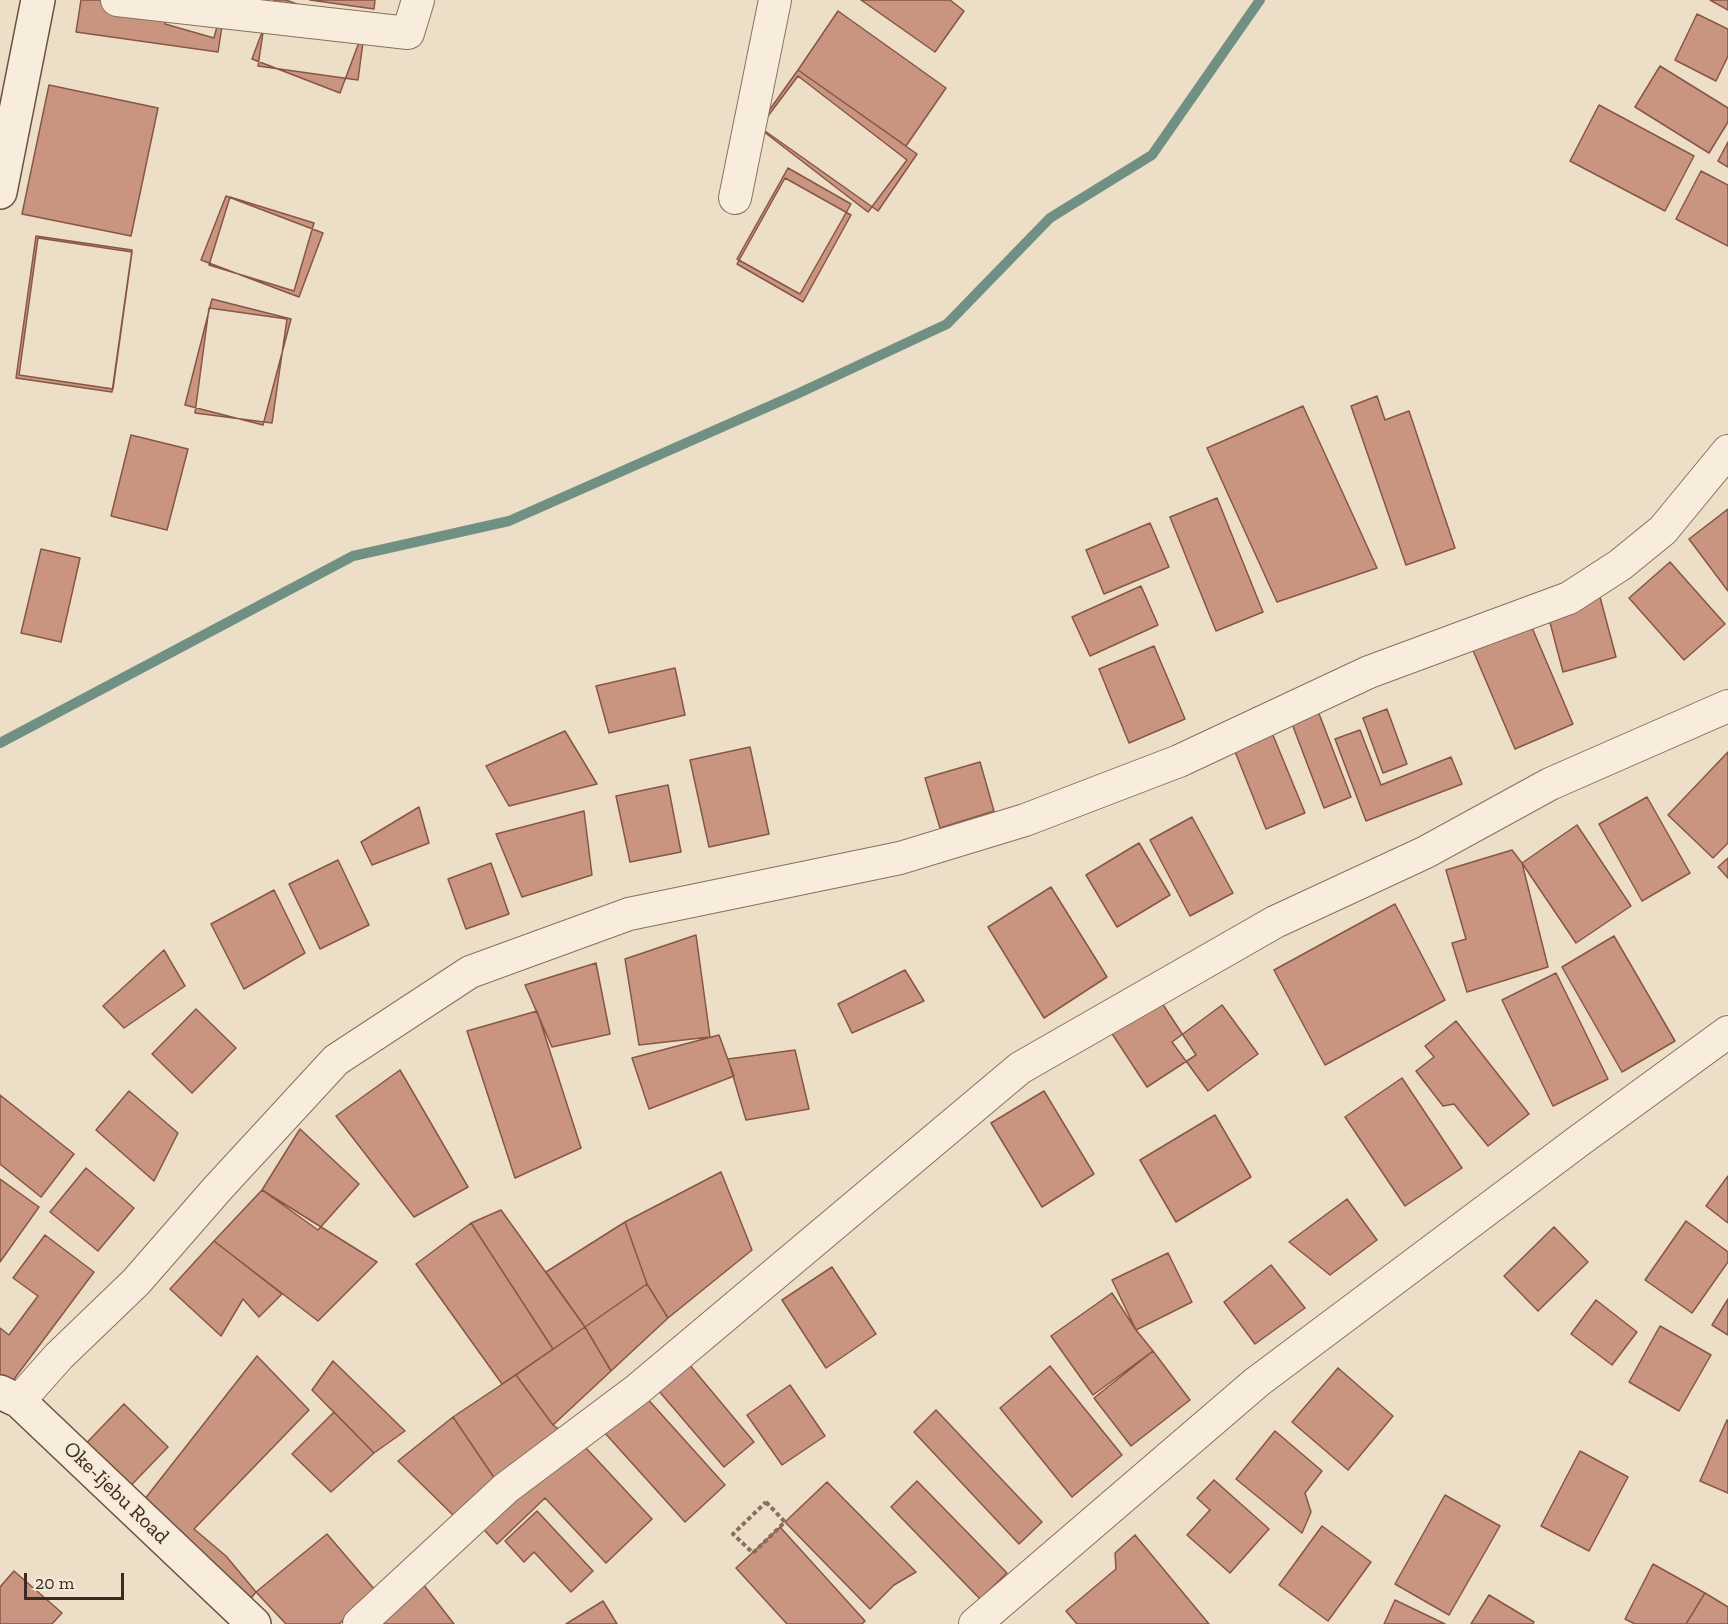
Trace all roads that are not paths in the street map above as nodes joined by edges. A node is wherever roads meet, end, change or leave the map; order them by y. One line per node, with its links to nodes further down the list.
1 (38, 0): 5 (main road)
2 (117, 0): 3 (street)
3 (418, 0)
4 (775, 0): 6 (street)
5 (0, 192)
6 (735, 198)
7 (1728, 451): 10 (street)
8 (1728, 706): 12 (street)
9 (1728, 1032): 13 (street)
10 (10, 1397): 11 (main road, Oke-Ijebu Road)
11 (254, 1624)
12 (359, 1624)
13 (975, 1624)

